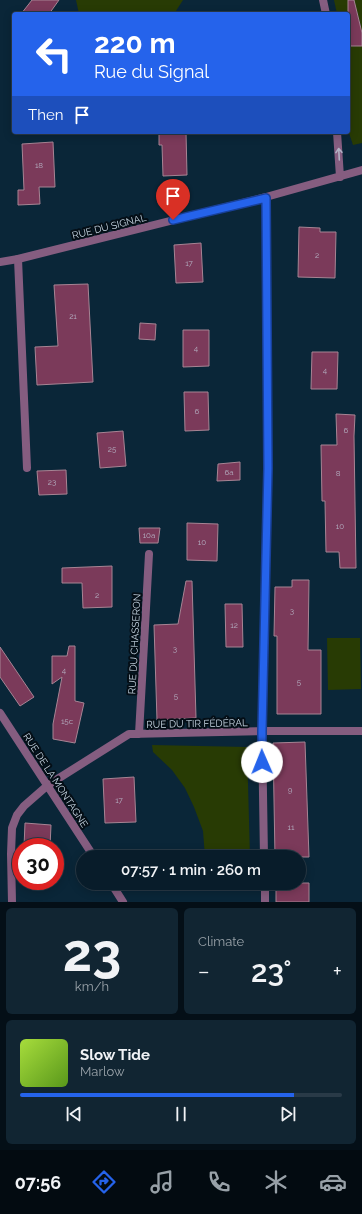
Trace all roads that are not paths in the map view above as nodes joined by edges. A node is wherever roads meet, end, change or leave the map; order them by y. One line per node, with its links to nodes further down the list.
1 (323, 0): 2 (street)
2 (326, 12)
3 (337, 134): 5 (street, one-way to 3)
4 (362, 170): 5 (street, RUE DU SIGNAL)
5 (340, 177): 6 (street, RUE DU SIGNAL)
6 (266, 198): 7 (street, RUE DU SIGNAL); 12 (street)
7 (18, 259): 8 (street, RUE DU SIGNAL); 9 (street)
8 (0, 262)
9 (27, 468)
10 (149, 554): 14 (street, RUE DU CHASSERON)
11 (0, 713): 15 (street, RUE DE LA MONTAGNE)
12 (262, 731): 13 (street, RUE DU TIR FÉDÉRAL); 14 (street, RUE DU TIR FÉDÉRAL); 17 (street)
13 (362, 731)
14 (138, 734): 15 (street, RUE DU TIR FÉDÉRAL)
15 (48, 786): 16 (street, RUE DE LA MONTAGNE); 20 (street, RUE DU TIR FÉDÉRAL)
16 (89, 850)
17 (264, 850)
18 (115, 890): 21 (street)
19 (265, 890): 22 (street)
20 (12, 902)
21 (123, 902)
22 (265, 902)

